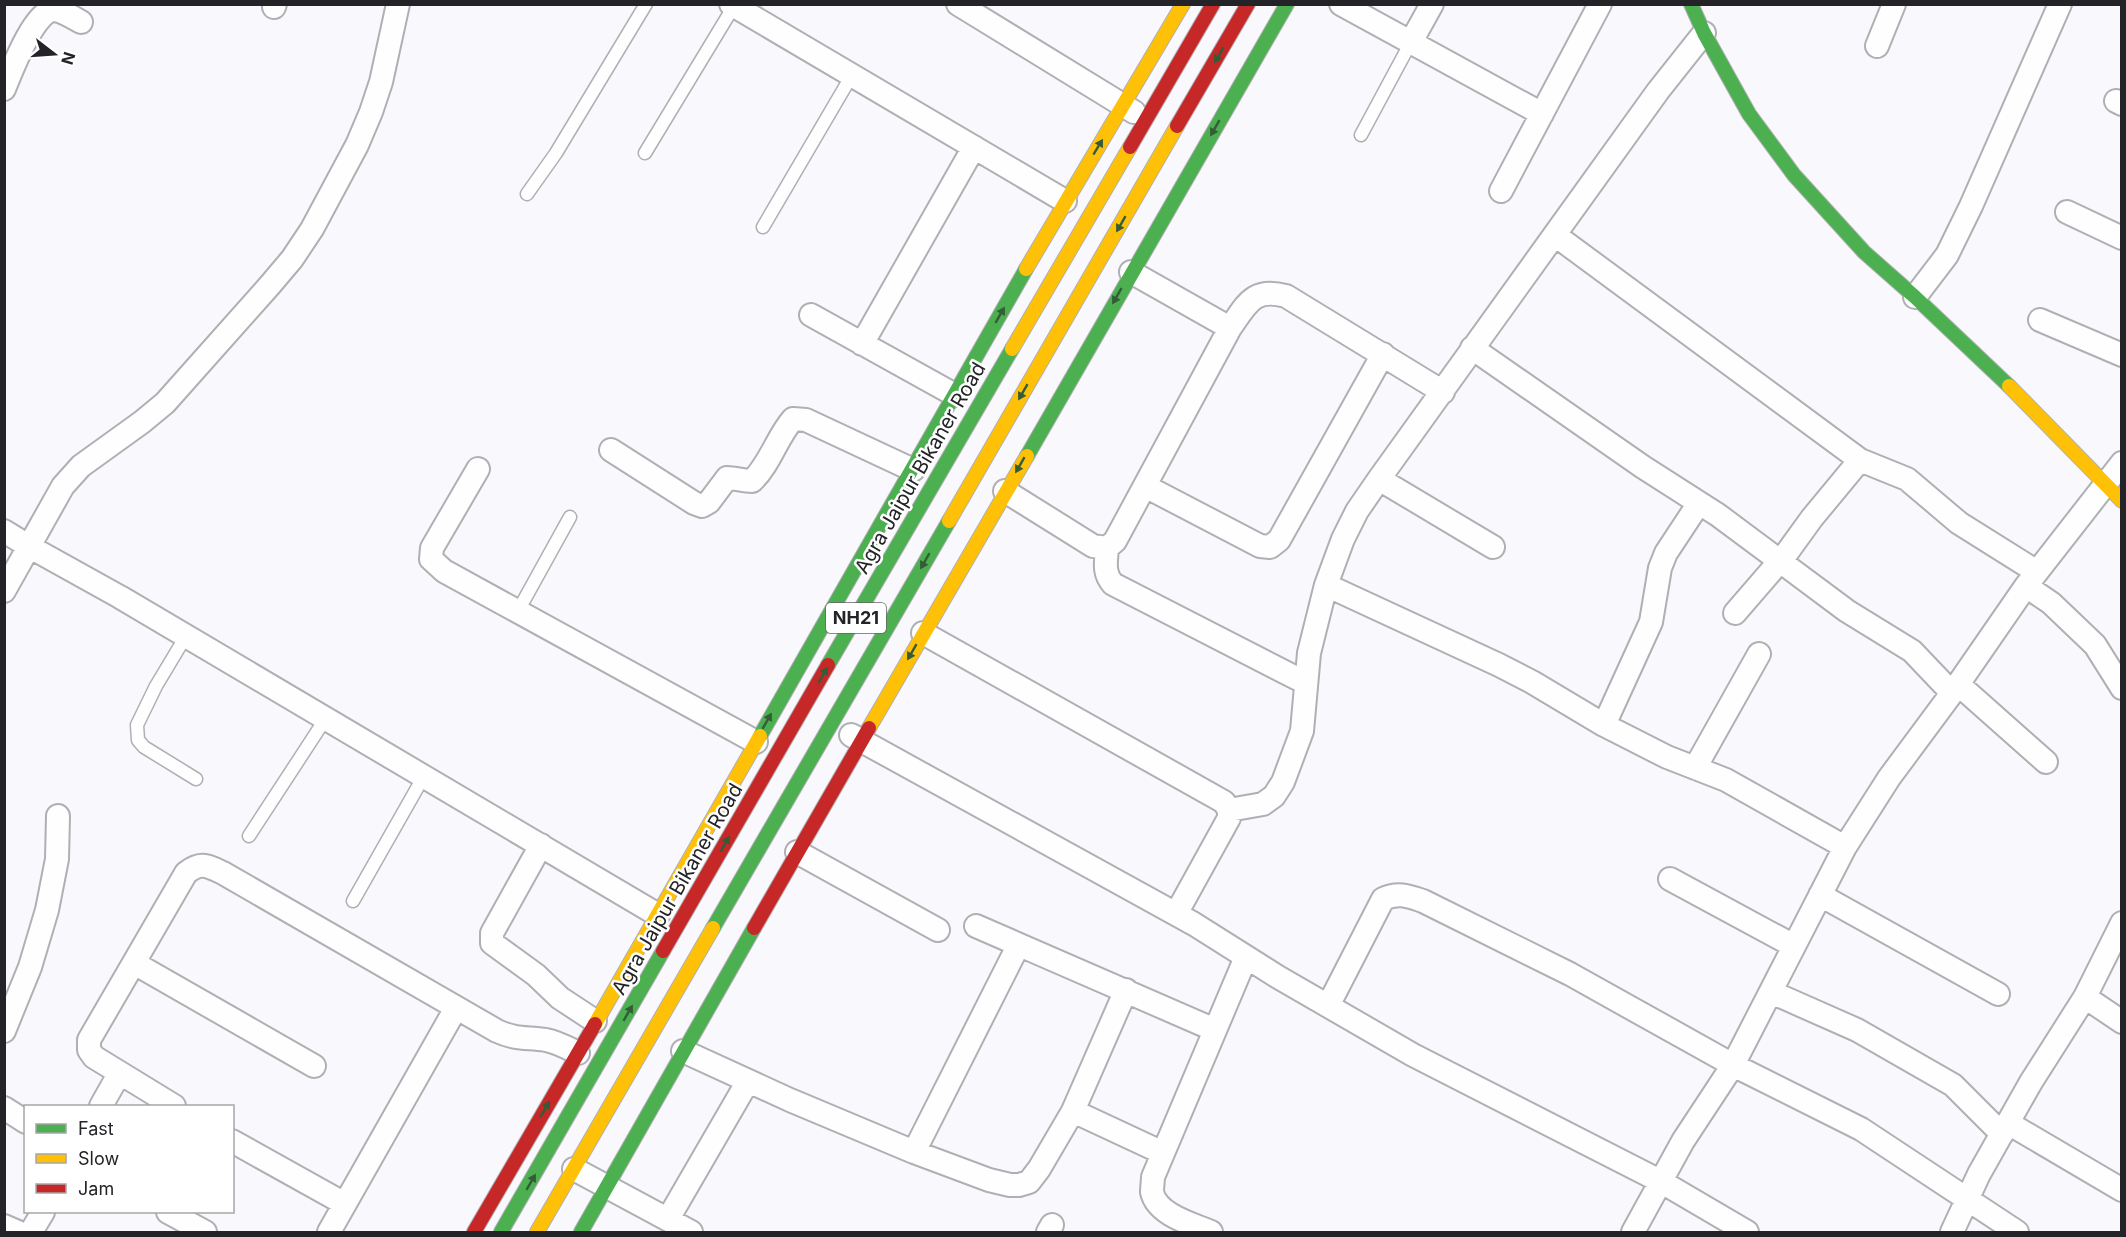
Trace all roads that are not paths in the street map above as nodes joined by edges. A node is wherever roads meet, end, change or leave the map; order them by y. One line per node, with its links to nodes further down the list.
1 (398, 4): 58 (street)
2 (646, 4): 28 (lane)
3 (958, 4): 21 (street)
4 (1183, 4): 21 (main road)
5 (1213, 4): 23 (main road, Agra Jaipur Bikaner Road / NH21)
6 (1248, 4): 74 (main road, NH21, one-way to 74)
7 (1287, 4): 34 (main road, one-way to 34)
8 (1341, 4): 17 (street)
9 (1432, 4): 17 (street)
10 (1600, 4): 22 (street)
11 (1690, 4): 16 (main road)
12 (1894, 4): 18 (street)
13 (2060, 4): 35 (street)
14 (733, 5): 19 (street); 26 (lane)
15 (81, 22): 20 (street)
16 (1704, 33): 32 (street); 35 (main road)
17 (1411, 42): 22 (street); 24 (lane)
18 (1876, 46)
19 (852, 75): 25 (street); 31 (lane)
20 (4, 89)
21 (1124, 104): 23 (street); 29 (main road, one-way to 21)
22 (1542, 114): 27 (street)
23 (1145, 120): 140 (main road, Agra Jaipur Bikaner Road / NH21, one-way to 23)
24 (1361, 135)
25 (974, 147): 29 (street); 39 (street)
26 (645, 153)
27 (1501, 191)
28 (527, 194)
29 (1065, 201): 44 (main road, one-way to 29)
30 (2067, 212): 33 (street)
31 (763, 227)
32 (1555, 236): 40 (street); 46 (street)
33 (2121, 238)
34 (1131, 272): 38 (street); 53 (main road, one-way to 53)
35 (1915, 297): 51 (main road)
36 (811, 315): 39 (street)
37 (2040, 320): 42 (street)
38 (1230, 328): 41 (street); 52 (street)
39 (862, 344): 44 (street)
40 (1472, 348): 43 (street); 55 (street)
41 (1383, 354): 43 (street); 52 (street)
42 (2121, 355)
43 (1443, 392): 50 (street)
44 (955, 395): 49 (main road)
45 (610, 450): 49 (street)
46 (1860, 460): 61 (street); 62 (street)
47 (2121, 462): 51 (street)
48 (478, 469): 65 (street)
49 (913, 470): 77 (main road, one-way to 49)
50 (1379, 479): 60 (street); 63 (street)
51 (2106, 484): 54 (main road); 62 (street)
52 (1145, 486): 59 (street)
53 (1005, 491): 59 (street); 68 (main road)
54 (2121, 501)
55 (1699, 503): 61 (street); 75 (street)
56 (570, 517): 65 (lane)
57 (4, 531): 58 (street)
58 (30, 547): 64 (street); 67 (street)
59 (1107, 548): 70 (street)
60 (1493, 548)
61 (1780, 561): 66 (street); 71 (street)
62 (2032, 579): 71 (street); 72 (street)
63 (1326, 585): 70 (street); 75 (street)
64 (4, 591)
65 (518, 611): 77 (street)
66 (1735, 613)
67 (181, 633): 73 (street); 81 (lane)
68 (923, 633): 76 (main road, one-way to 76); 82 (street)
69 (1760, 654): 79 (street)
70 (1306, 683): 82 (street)
71 (1955, 688): 78 (street); 86 (street)
72 (2121, 688)
73 (326, 718): 80 (street); 84 (lane)
74 (830, 725): 76 (street); 125 (main road, NH21)
75 (1604, 725): 79 (street)
76 (861, 741): 87 (main road); 91 (street)
77 (756, 742): 92 (main road)
78 (2046, 762)
79 (1695, 768): 86 (street)
80 (424, 776): 85 (street); 90 (lane)
81 (195, 779)
82 (1229, 810): 91 (street)
83 (58, 816): 109 (street)
84 (249, 836)
85 (541, 845): 92 (street); 106 (street)
86 (1845, 847): 89 (street)
87 (797, 852): 95 (street); 110 (main road)
88 (1670, 879): 97 (street)
89 (1821, 895): 97 (street); 102 (street)
90 (353, 901)
91 (1176, 914): 98 (street)
92 (658, 915): 106 (main road)
93 (2121, 923): 103 (street)
94 (976, 926): 96 (street)
95 (938, 930)
96 (1018, 946): 100 (street); 123 (street)
97 (1794, 946): 101 (street)
98 (1246, 957): 104 (street); 108 (street)
99 (134, 963): 105 (street); 113 (street); 114 (street)
100 (1126, 990): 108 (street); 119 (street)
101 (1771, 992): 112 (street); 121 (street)
102 (1998, 994)
103 (2085, 997): 107 (street); 121 (street)
104 (1328, 1006): 112 (street); 126 (street)
105 (456, 1008): 111 (street); 130 (street)
106 (595, 1021): 111 (main road)
107 (2121, 1022)
108 (1215, 1030): 124 (street)
109 (4, 1031)
110 (683, 1051): 115 (street); 127 (main road)
111 (578, 1053): 139 (main road, one-way to 111)
112 (1733, 1065): 126 (street); 129 (street)
113 (314, 1066)
114 (118, 1074): 116 (street); 117 (street)
115 (748, 1081): 123 (street); 133 (street)
116 (102, 1105)
117 (171, 1105)
118 (4, 1108): 120 (street)
119 (1073, 1111): 123 (street); 124 (street)
120 (24, 1121)
121 (2005, 1129): 128 (street); 129 (street)
122 (235, 1148): 130 (street)
123 (914, 1152)
124 (1162, 1153): 144 (street)
125 (574, 1169): 127 (street); 141 (main road, NH21)
126 (1660, 1181): 145 (street); 146 (street)
127 (607, 1188): 133 (street); 142 (main road)
128 (2121, 1190)
129 (1967, 1200): 147 (street); 148 (street)
130 (345, 1204): 138 (street)
131 (42, 1213): 137 (street)
132 (171, 1213): 134 (street)
133 (668, 1220): 143 (street)
134 (200, 1223)
135 (4, 1226): 136 (street)
136 (18, 1233)
137 (31, 1233)
138 (329, 1233)
139 (474, 1233)
140 (501, 1233)
141 (537, 1233)
142 (581, 1233)
143 (692, 1233)
144 (1211, 1233)
145 (1633, 1233)
146 (1747, 1233)
147 (1952, 1233)
148 (2017, 1233)

